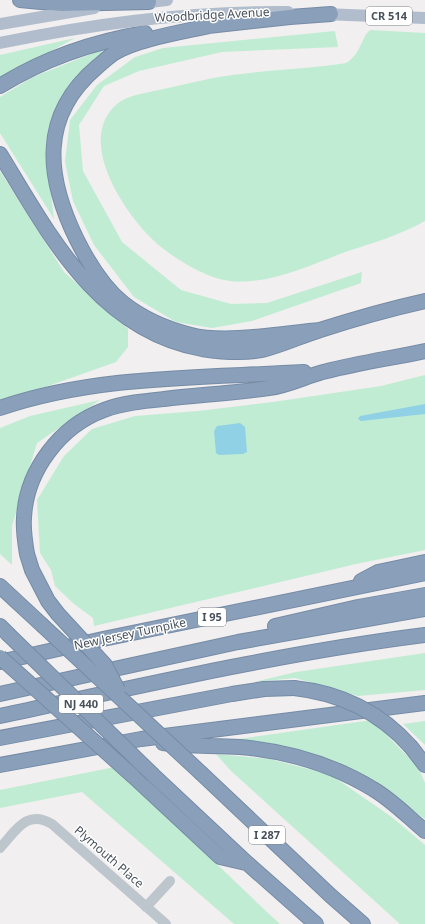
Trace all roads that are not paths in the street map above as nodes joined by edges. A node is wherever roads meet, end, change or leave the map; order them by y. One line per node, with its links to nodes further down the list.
1 (20, 0): 3 (highway)
2 (167, 0): 3 (main road, Woodbridge Avenue)
3 (149, 2): 6 (main road, Woodbridge Avenue)
4 (331, 14): 5 (main road, Woodbridge Avenue / CR 514); 7 (highway); 8 (main road, Woodbridge Avenue / CR 514)
5 (425, 18)
6 (0, 24)
7 (209, 26): 9 (highway); 12 (highway)
8 (0, 43)
9 (0, 86)
10 (0, 154): 12 (highway)
11 (425, 302): 12 (highway)
12 (320, 330)
13 (425, 352): 14 (highway)
14 (326, 371): 15 (highway); 28 (highway, bridge)
15 (0, 408)
16 (425, 562): 19 (highway)
17 (425, 573): 19 (highway, New Jersey Turnpike / I 95)
18 (0, 586): 28 (highway, NJ 440, bridge)
19 (344, 589): 26 (highway, New Jersey Turnpike / I 95)
20 (425, 595): 24 (highway)
21 (425, 609): 24 (highway, I 95)
22 (4, 630): 37 (highway, NJ 440, bridge)
23 (425, 634): 30 (highway)
24 (238, 642): 27 (highway, I 95)
25 (0, 656): 37 (highway, bridge)
26 (0, 662)
27 (0, 694)
28 (123, 700): 42 (highway, I 287, bridge)
29 (425, 703): 32 (highway)
30 (0, 716)
31 (0, 738): 34 (highway, bridge)
32 (141, 739): 33 (highway); 35 (highway)
33 (0, 765)
34 (425, 765)
35 (425, 831)
36 (0, 848): 39 (street, Plymouth Place)
37 (247, 863): 41 (highway, NJ 440)
38 (170, 882): 39 (street)
39 (146, 907): 40 (street, Plymouth Place)
40 (166, 924)
41 (316, 924)
42 (363, 924)

